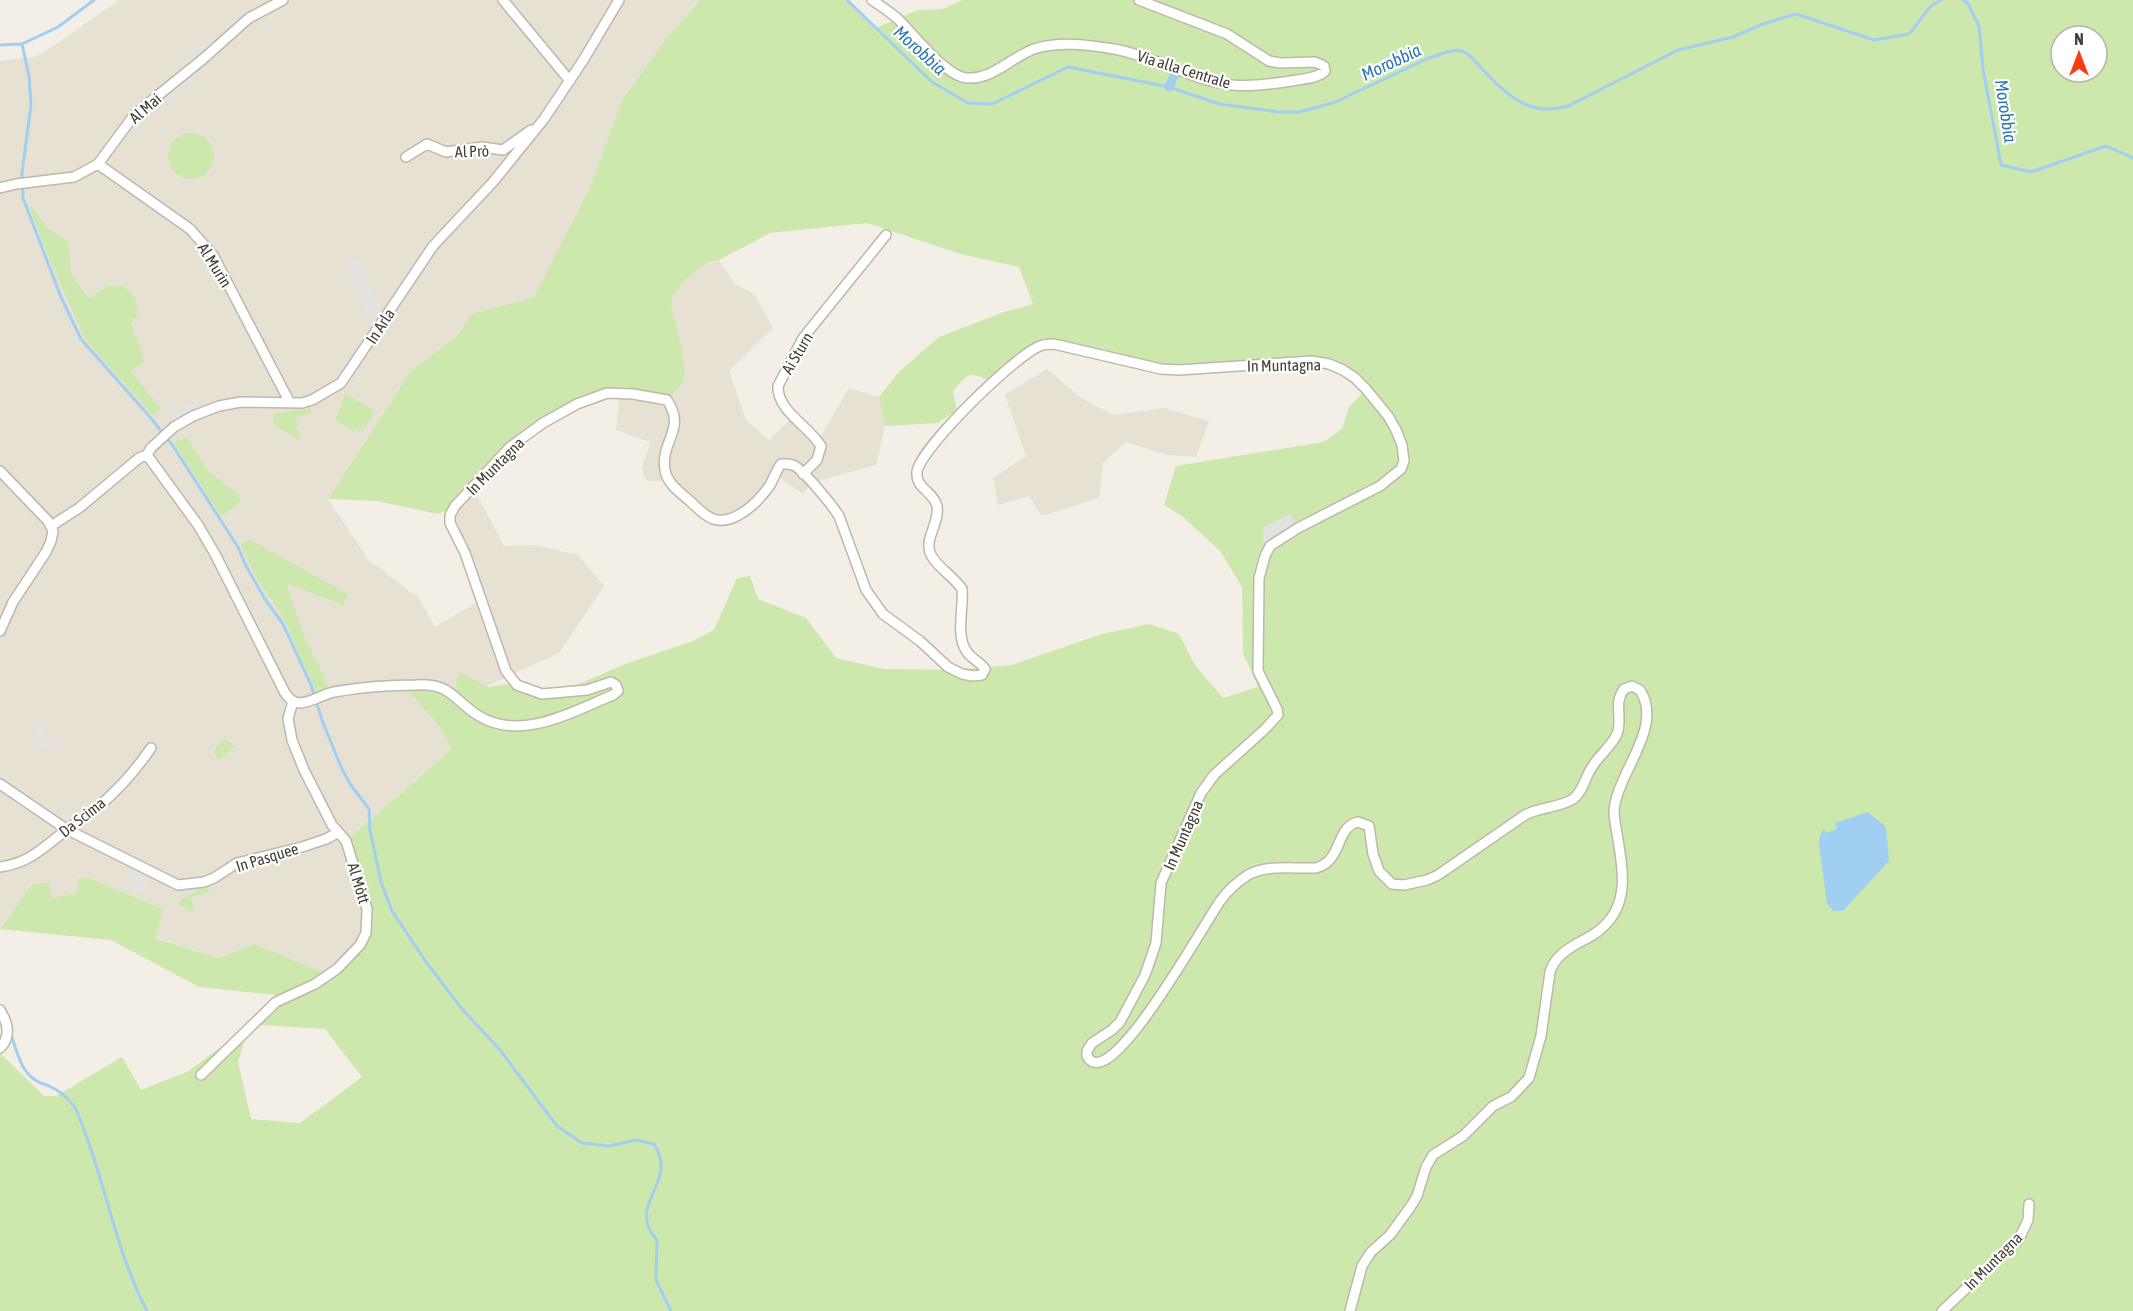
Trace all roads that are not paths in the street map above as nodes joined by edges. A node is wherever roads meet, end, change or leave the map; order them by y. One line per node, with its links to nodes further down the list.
1 (283, 0): 9 (street, Al Mai)
2 (503, 0): 6 (street)
3 (619, 0): 6 (street, In Arla)
4 (872, 0): 5 (street, Via alla Centrale)
5 (1139, 0)
6 (570, 81): 7 (street, In Arla)
7 (536, 128): 8 (street, Al Prò); 12 (street, In Arla)
8 (406, 158)
9 (98, 164): 10 (street, Al Mai); 12 (street, Al Murin)
10 (0, 188)
11 (886, 235): 15 (street, Ai Sturn)
12 (290, 403): 13 (street, In Arla)
13 (147, 455): 16 (street, In Arla); 18 (street)
14 (0, 471): 16 (street)
15 (803, 474): 18 (street, In Muntagna); 28 (street, In Muntagna)
16 (51, 526): 17 (street)
17 (0, 631)
18 (293, 701): 22 (street, Al Mòtt)
19 (151, 748): 21 (street, Da Scima)
20 (0, 784): 21 (street, In Pasquee)
21 (66, 829): 22 (street, In Pasquee); 23 (street, Da Scima)
22 (337, 833): 26 (street, Al Mòtt)
23 (0, 867)
24 (0, 1011): 25 (street)
25 (0, 1048)
26 (201, 1075)
27 (2029, 1204): 29 (street, In Muntagna)
28 (1350, 1311)
29 (1942, 1311)

